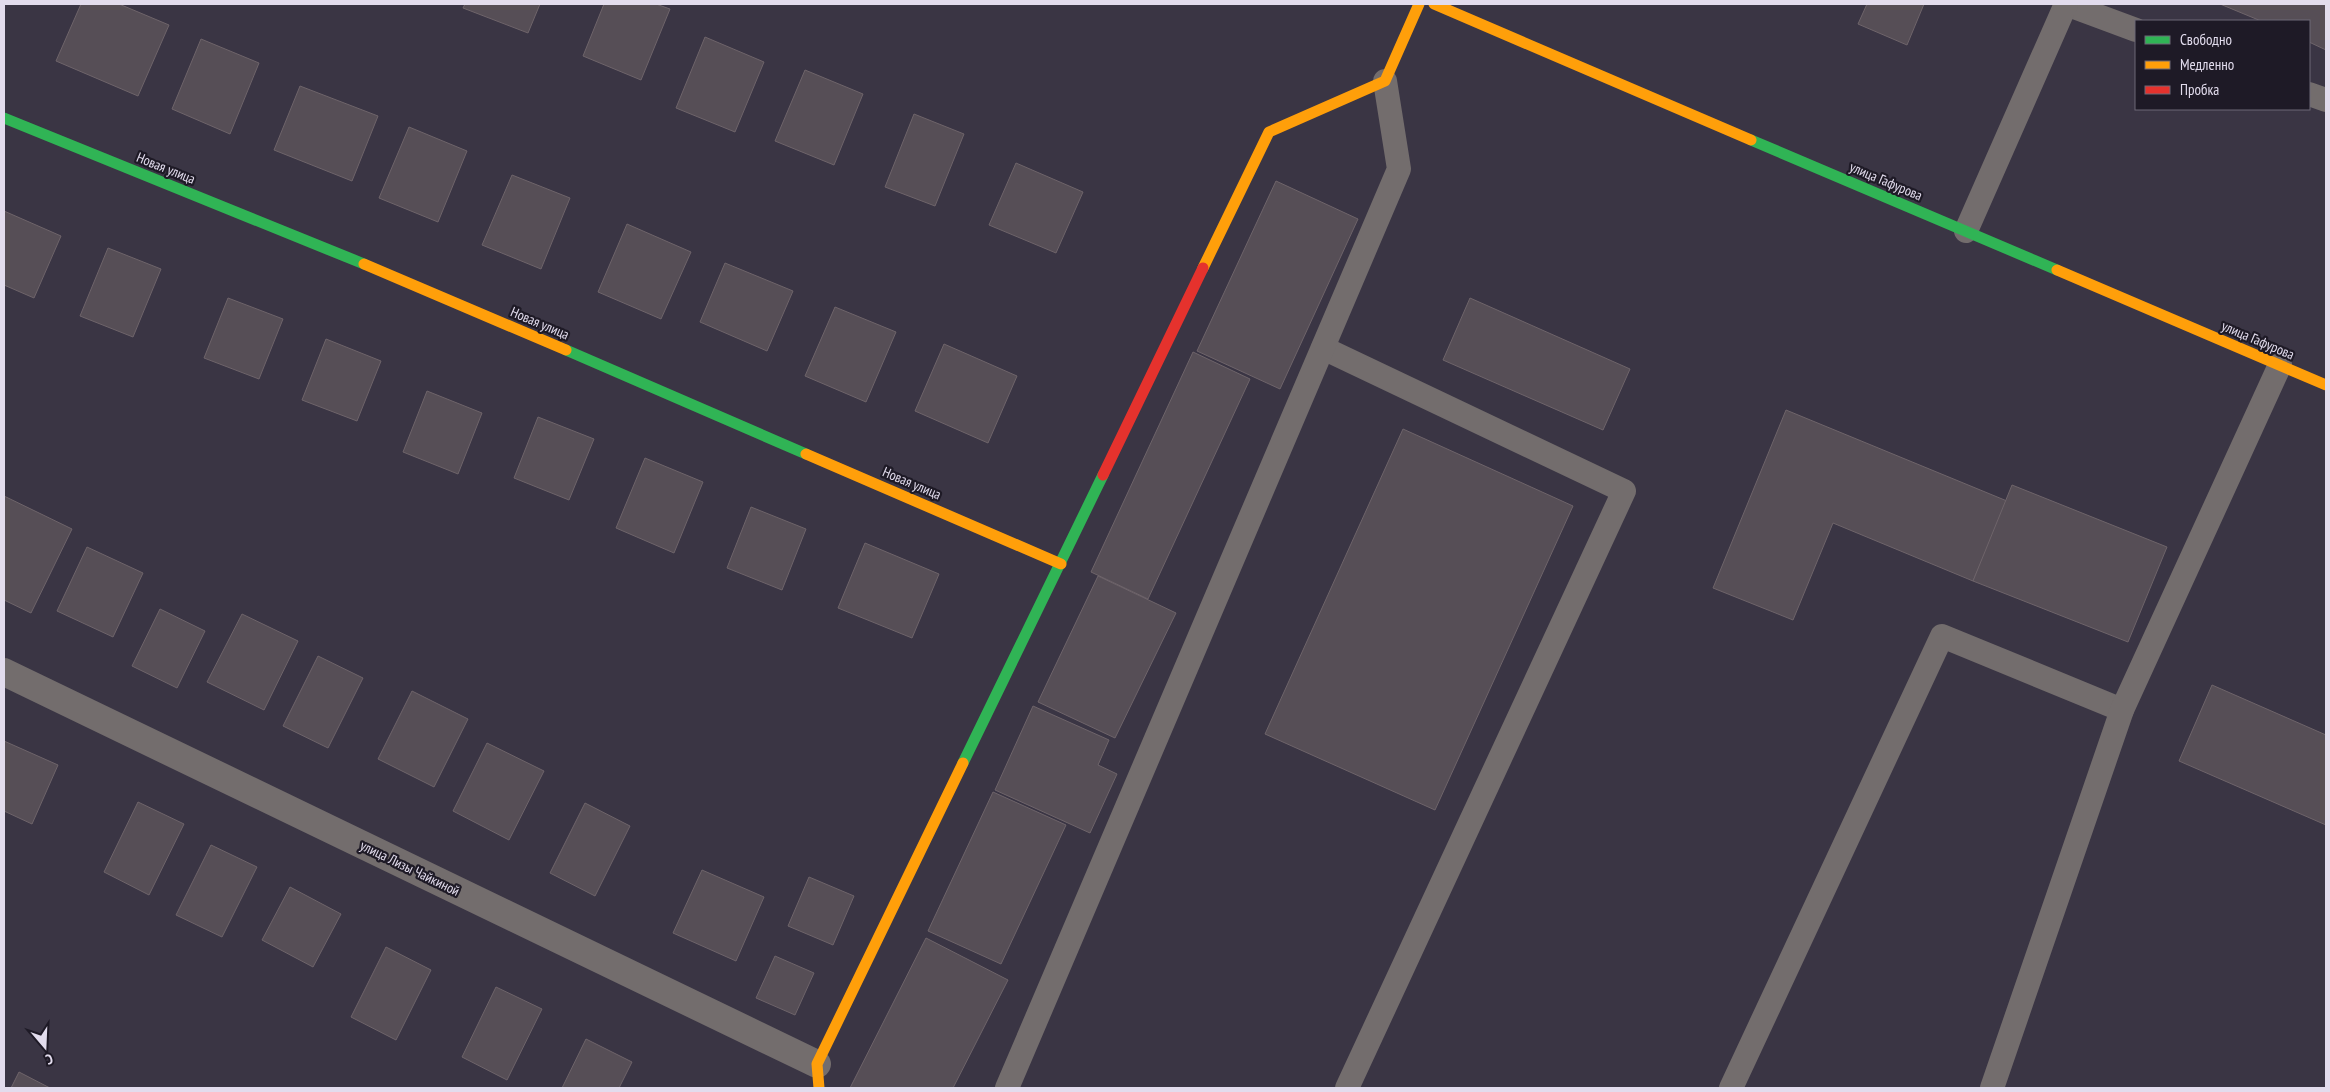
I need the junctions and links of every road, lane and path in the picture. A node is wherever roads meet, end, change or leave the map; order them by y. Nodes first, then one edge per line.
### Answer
1 (1419, 4) edge
2 (1434, 4) edge
3 (2066, 4) edge
4 (2135, 30) edge
5 (1385, 81) junction
6 (2310, 94) edge
7 (2326, 100) edge
8 (4, 118) edge
9 (1966, 231) junction
10 (1323, 348) junction
11 (2280, 365) junction
12 (2326, 385) edge
13 (1061, 564) junction
14 (4, 672) edge
15 (2122, 710) junction
16 (818, 1076) edge
17 (1007, 1088) edge
18 (1347, 1088) edge
19 (1731, 1088) edge
20 (1992, 1088) edge

1 - 5 street
2 - 9 street, улица Гафурова
3 - 4 lane
3 - 9 lane
5 - 10 lane
5 - 13 street
6 - 7 lane
8 - 13 street, Новая улица
9 - 11 street, улица Гафурова
10 - 17 lane
10 - 18 lane
11 - 12 street, улица Гафурова
11 - 15 lane
13 - 16 street
14 - 16 street, улица Лизы Чайкиной
15 - 19 lane
15 - 20 lane

